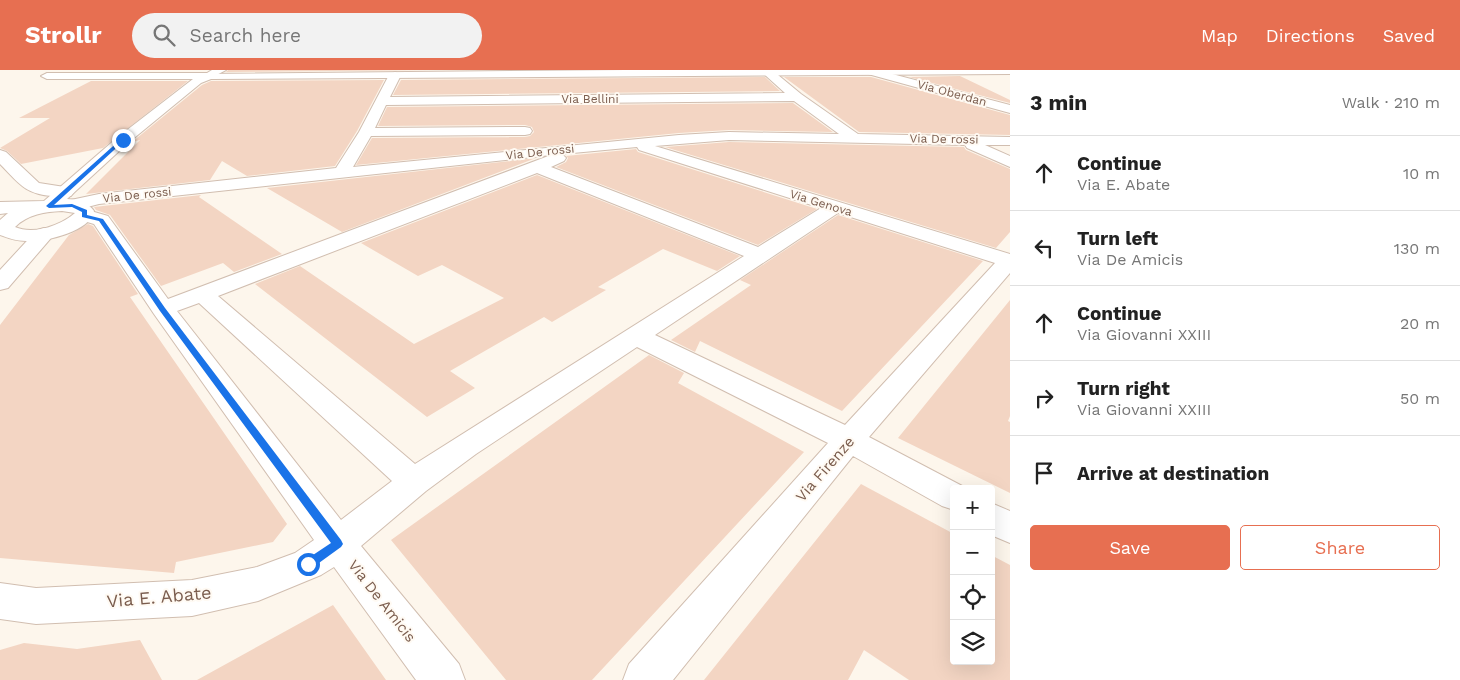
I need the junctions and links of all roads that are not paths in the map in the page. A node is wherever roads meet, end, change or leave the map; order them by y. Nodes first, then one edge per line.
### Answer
1 (869, 71) edge
2 (1010, 71) edge
3 (768, 72) junction
4 (214, 73) edge
5 (395, 75) junction
6 (47, 76) dead end
7 (798, 97) junction
8 (382, 101) junction
9 (1010, 109) edge
10 (525, 131) dead end
11 (366, 132) junction
12 (853, 137) junction
13 (960, 139) junction
14 (1010, 141) edge
15 (632, 143) junction
16 (562, 149) junction
17 (0, 155) edge
18 (1010, 162) edge
19 (537, 167) junction
20 (341, 173) junction
21 (74, 204) junction
22 (49, 206) junction
23 (835, 207) junction
24 (0, 208) edge
25 (44, 234) junction
26 (9, 237) edge
27 (760, 255) junction
28 (1009, 261) edge
29 (0, 284) edge
30 (202, 294) junction
31 (162, 309) junction
32 (636, 336) junction
33 (850, 440) junction
34 (414, 482) junction
35 (950, 495) edge
36 (995, 519) edge
37 (1010, 528) edge
38 (338, 544) junction
39 (0, 601) edge
40 (443, 680) edge
41 (645, 680) edge

1 - 2 street
1 - 3 street
1 - 9 street, Via Oberdan
3 - 5 street
3 - 7 street
4 - 5 street
4 - 6 street
4 - 21 street
5 - 8 street
7 - 8 street, Via Bellini
7 - 12 street
8 - 11 street
10 - 11 street
11 - 20 street
12 - 13 street, Via De rossi
12 - 15 street, Via De rossi
13 - 14 street, Via De rossi
13 - 18 street
15 - 16 street, Via De rossi
15 - 23 street, Via Genova
16 - 19 street
16 - 20 street, Via De rossi
17 - 21 street
19 - 27 street
19 - 30 street
20 - 21 street, Via De rossi
21 - 22 street
21 - 25 street
21 - 31 street, Via De Amicis
22 - 24 street
22 - 26 street
23 - 27 street, Via E. Abate
23 - 28 street, Via Genova
25 - 26 street
25 - 29 street
27 - 32 street, Via E. Abate
28 - 33 street, Via Firenze
30 - 31 street
30 - 34 street
31 - 38 street, Via De Amicis
32 - 33 street
32 - 34 street, Via E. Abate
33 - 35 street
33 - 41 street, Via Firenze
34 - 38 street, Via E. Abate
36 - 37 street
38 - 39 street, Via E. Abate
38 - 40 street, Via De Amicis

